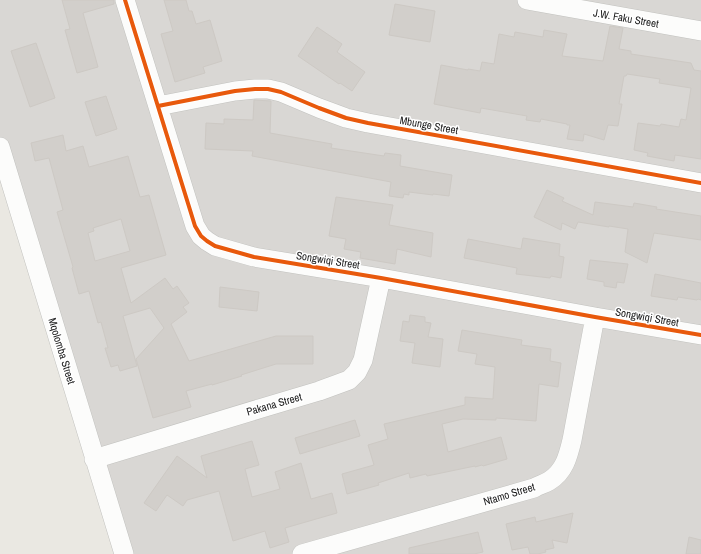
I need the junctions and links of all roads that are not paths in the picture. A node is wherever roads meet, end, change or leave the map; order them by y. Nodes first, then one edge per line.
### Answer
1 (125, 0) edge
2 (527, 0) edge
3 (701, 31) edge
4 (158, 106) junction
5 (0, 148) edge
6 (701, 183) edge
7 (382, 278) junction
8 (595, 317) junction
9 (701, 335) edge
10 (94, 459) junction
11 (124, 554) edge
12 (302, 554) edge

1 - 4 street, Songwiqi Street
2 - 3 street, J.W. Faku Street
4 - 6 street, Mbunge Street
4 - 7 street, Songwiqi Street
5 - 10 street, Mqolomba Street
7 - 8 street, Songwiqi Street
7 - 10 street, Pakana Street
8 - 9 street, Songwiqi Street
8 - 12 street, Ntamo Street
10 - 11 street, Mqolomba Street

